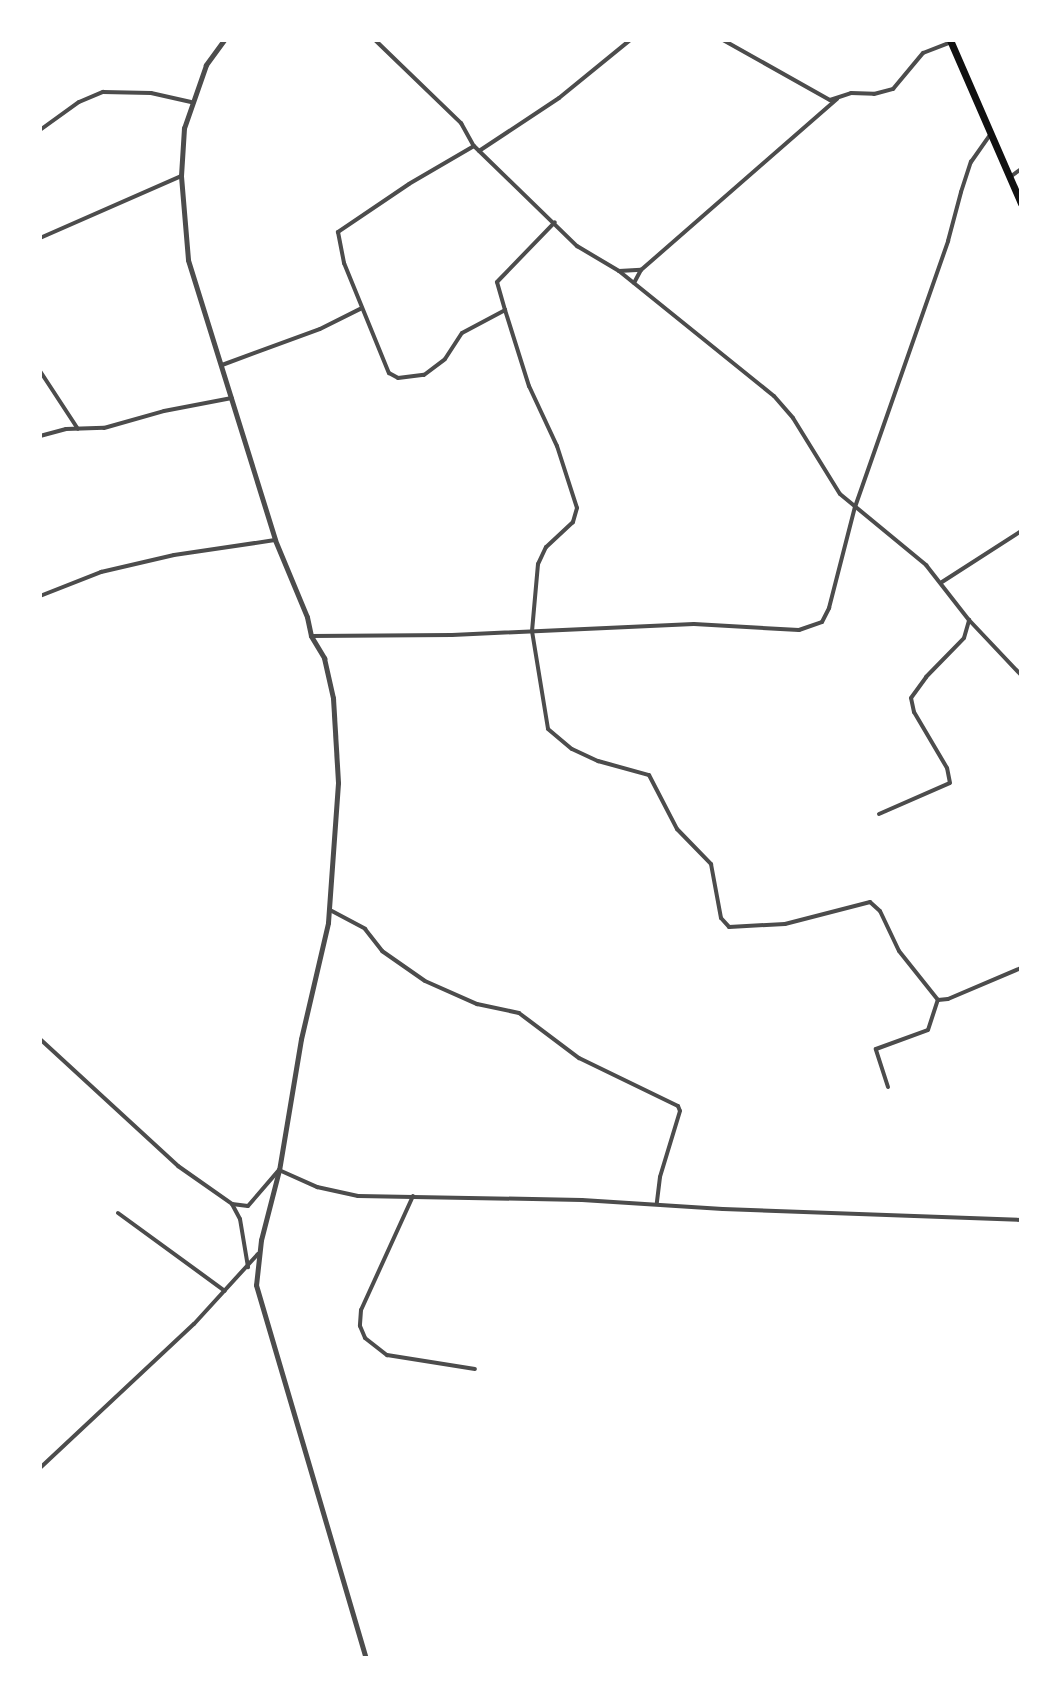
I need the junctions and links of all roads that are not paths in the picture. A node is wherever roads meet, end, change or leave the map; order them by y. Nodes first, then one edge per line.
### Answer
1 (224, 40) edge
2 (375, 40) edge
3 (630, 40) edge
4 (723, 40) edge
5 (951, 41) edge
6 (837, 99) junction
7 (191, 102) junction
8 (40, 130) edge
9 (992, 131) junction
10 (474, 146) junction
11 (479, 151) junction
12 (1021, 169) edge
13 (181, 176) junction
14 (1010, 177) junction
15 (1021, 203) edge
16 (555, 222) junction
17 (40, 238) edge
18 (641, 270) junction
19 (619, 271) junction
20 (634, 283) junction
21 (360, 307) junction
22 (505, 310) junction
23 (222, 365) junction
24 (40, 371) edge
25 (232, 398) junction
26 (78, 429) junction
27 (40, 436) edge
28 (855, 507) junction
29 (1021, 531) edge
30 (275, 540) junction
31 (942, 582) junction
32 (40, 596) edge
33 (969, 620) junction
34 (532, 631) junction
35 (311, 636) junction
36 (1021, 675) edge
37 (879, 814) dead end
38 (330, 910) junction
39 (1021, 968) edge
40 (938, 1000) junction
41 (40, 1039) edge
42 (888, 1087) dead end
43 (279, 1170) junction
44 (413, 1196) junction
45 (657, 1203) junction
46 (232, 1204) junction
47 (118, 1213) dead end
48 (1021, 1220) edge
49 (258, 1254) junction
50 (248, 1267) junction
51 (225, 1291) junction
52 (475, 1369) dead end
53 (40, 1468) edge
54 (366, 1658) edge

1 - 7 street
2 - 10 street
3 - 11 street
4 - 6 street
5 - 6 street
5 - 9 highway
6 - 18 street
7 - 8 street
7 - 13 street
9 - 14 highway
9 - 28 street
10 - 11 street
10 - 21 street
11 - 16 street
12 - 14 street
13 - 17 street
13 - 23 street
14 - 15 highway
16 - 19 street
16 - 22 street
18 - 19 street
18 - 20 street
19 - 20 street
20 - 28 street
21 - 22 street
21 - 23 street
22 - 34 street
23 - 25 street
24 - 26 street
25 - 26 street
25 - 30 street
26 - 27 street
28 - 31 street
28 - 34 street
29 - 31 street
30 - 32 street
30 - 35 street
31 - 33 street
33 - 36 street
33 - 37 street
34 - 35 street
34 - 40 street
35 - 38 street
38 - 43 street
38 - 45 street
39 - 40 street
40 - 42 street
41 - 46 street
43 - 44 street
43 - 46 street
43 - 49 street
44 - 45 street
44 - 52 street
45 - 48 street
46 - 50 street
47 - 51 street
49 - 50 street
49 - 54 street
50 - 51 street
51 - 53 street

